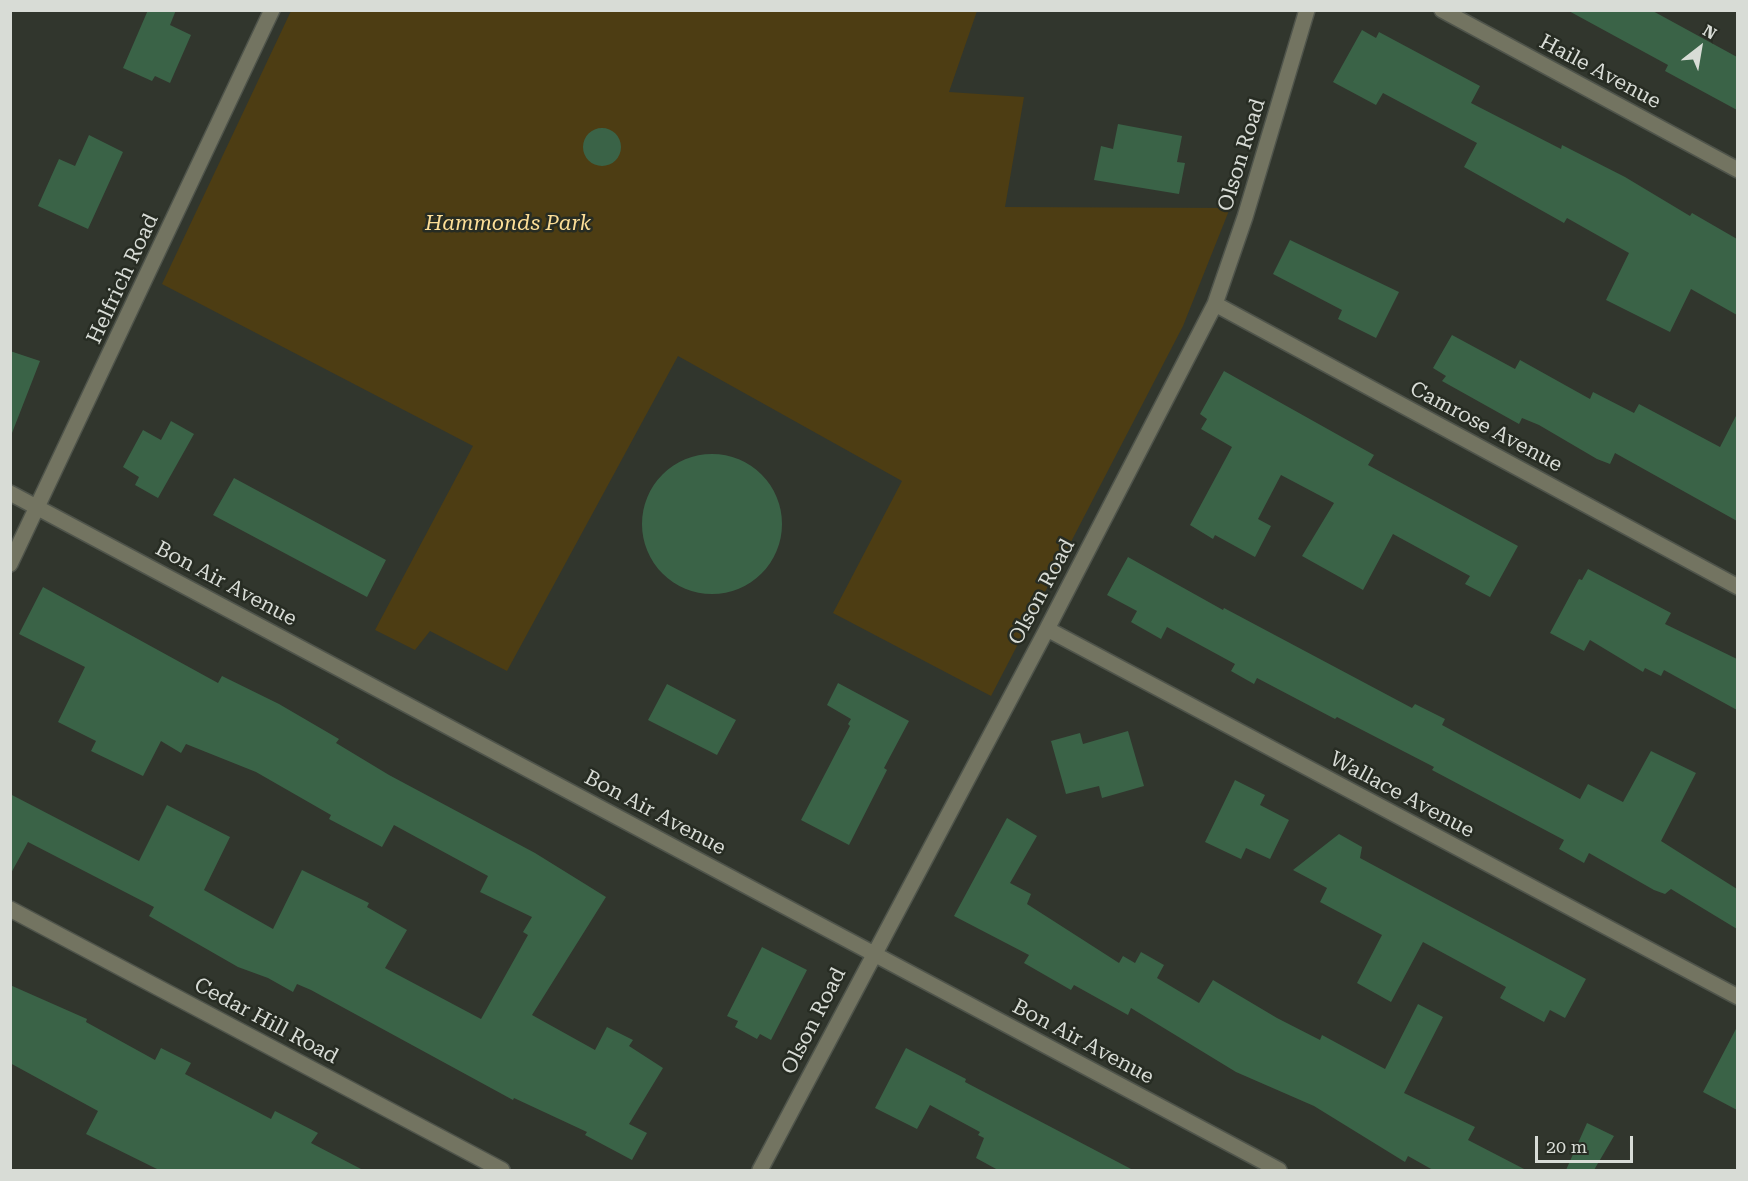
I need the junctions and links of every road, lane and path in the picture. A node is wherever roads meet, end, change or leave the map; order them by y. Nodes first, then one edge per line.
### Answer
1 (272, 10) edge
2 (1307, 10) edge
3 (1442, 10) edge
4 (1737, 170) edge
5 (1215, 304) junction
6 (10, 493) edge
7 (38, 507) junction
8 (10, 564) edge
9 (1737, 587) edge
10 (1047, 629) junction
11 (10, 909) edge
12 (873, 954) junction
13 (1737, 997) edge
14 (502, 1170) edge
15 (760, 1170) edge
16 (1279, 1170) edge

1 - 7 street, Helfrich Road
2 - 5 street, Olson Road
3 - 4 street, Haile Avenue
5 - 9 street, Camrose Avenue
5 - 10 street, Olson Road
6 - 7 street, Bon Air Avenue
7 - 8 street, Helfrich Road
7 - 12 street, Bon Air Avenue
10 - 12 street, Olson Road
10 - 13 street, Wallace Avenue
11 - 14 street, Cedar Hill Road
12 - 15 street, Olson Road
12 - 16 street, Bon Air Avenue

